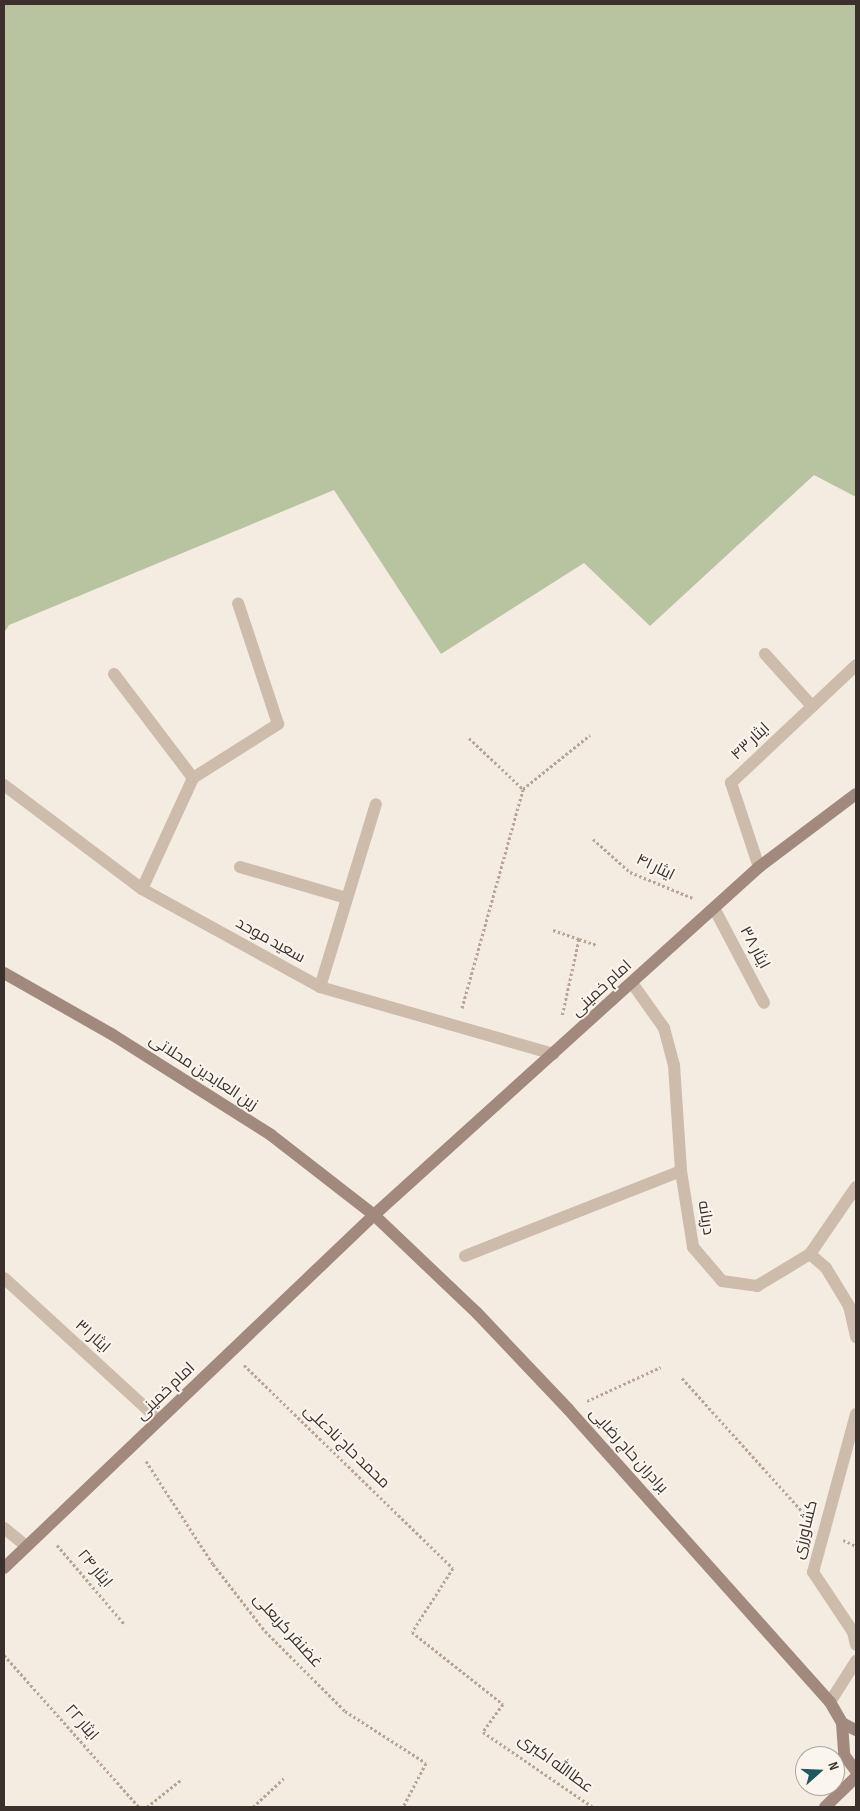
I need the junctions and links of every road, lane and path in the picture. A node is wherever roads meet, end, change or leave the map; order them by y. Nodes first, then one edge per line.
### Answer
1 (238, 603) dead end
2 (765, 654) dead end
3 (856, 664) edge
4 (114, 674) dead end
5 (812, 706) junction
6 (590, 735) dead end
7 (469, 738) dead end
8 (193, 778) junction
9 (4, 785) edge
10 (523, 789) junction
11 (856, 794) edge
12 (376, 804) dead end
13 (593, 838) dead end
14 (240, 867) dead end
15 (759, 867) junction
16 (142, 889) junction
17 (347, 898) junction
18 (714, 908) junction
19 (553, 930) dead end
20 (579, 939) junction
21 (596, 945) dead end
22 (4, 973) edge
23 (632, 983) junction
24 (320, 987) junction
25 (764, 1003) dead end
26 (457, 1026) junction
27 (554, 1054) junction
28 (681, 1171) junction
29 (856, 1187) edge
30 (374, 1215) junction
31 (810, 1254) junction
32 (465, 1256) dead end
33 (4, 1278) edge
34 (856, 1337) edge
35 (231, 1352) junction
36 (661, 1366) dead end
37 (682, 1378) dead end
38 (568, 1409) junction
39 (856, 1414) edge
40 (159, 1420) junction
41 (135, 1443) junction
42 (4, 1528) edge
43 (44, 1530) junction
44 (820, 1532) junction
45 (26, 1546) junction
46 (444, 1561) joint
47 (4, 1568) edge
48 (125, 1625) dead end
49 (856, 1645) edge
50 (4, 1655) edge
51 (856, 1661) edge
52 (830, 1702) junction
53 (842, 1723) junction
54 (856, 1730) edge
55 (856, 1771) edge
56 (856, 1777) edge
57 (284, 1778) dead end
58 (182, 1779) dead end
59 (139, 1807) edge
60 (147, 1807) edge
61 (253, 1807) edge
62 (403, 1807) edge
63 (593, 1807) edge
64 (825, 1807) edge

1 - 8 street
2 - 5 street
3 - 5 street, ایثار ۴۳
4 - 8 street
5 - 15 street, ایثار ۴۳
6 - 10 path
7 - 10 path
8 - 16 street
9 - 16 street, سعید موحد
10 - 26 path
11 - 15 main road, امام خمینی
12 - 17 street
13 - 18 path, ایثار ۴۱
14 - 17 street
15 - 18 main road, امام خمینی
16 - 24 street, سعید موحد
17 - 24 street
18 - 23 main road, امام خمینی
18 - 25 street, ایثار ۳۸
19 - 20 path
20 - 21 path
20 - 27 path
22 - 30 main road, زین العابدین محلاتی
23 - 27 main road, امام خمینی
23 - 28 street, دریانه
24 - 26 street, سعید موحد
26 - 27 street, سعید موحد
27 - 30 main road, امام خمینی
28 - 31 street, دریانه
28 - 32 street
29 - 31 street, دریانه
30 - 35 main road, امام خمینی
30 - 38 main road, برادران حاج رضایی
31 - 34 street
33 - 40 street, ایثار ۳۱
35 - 40 main road, امام خمینی
35 - 46 path, محمد حاج نادعلی
36 - 38 path
37 - 44 path
38 - 52 main road, برادران حاج رضایی
39 - 44 street, کشاورزی
40 - 41 main road, امام خمینی
41 - 43 main road, امام خمینی
41 - 62 path, غضنفر کربعلی
42 - 45 street
43 - 45 main road, امام خمینی
43 - 48 path, ایثار ۲۴
44 - 49 street, کشاورزی
45 - 47 main road, امام خمینی
46 - 63 path, عطاالله اکبری
50 - 59 path, ایثار ۲۲
51 - 52 street
52 - 53 main road, برادران حاج رضایی
53 - 54 main road
53 - 55 main road
56 - 64 main road
57 - 61 path
58 - 60 path

